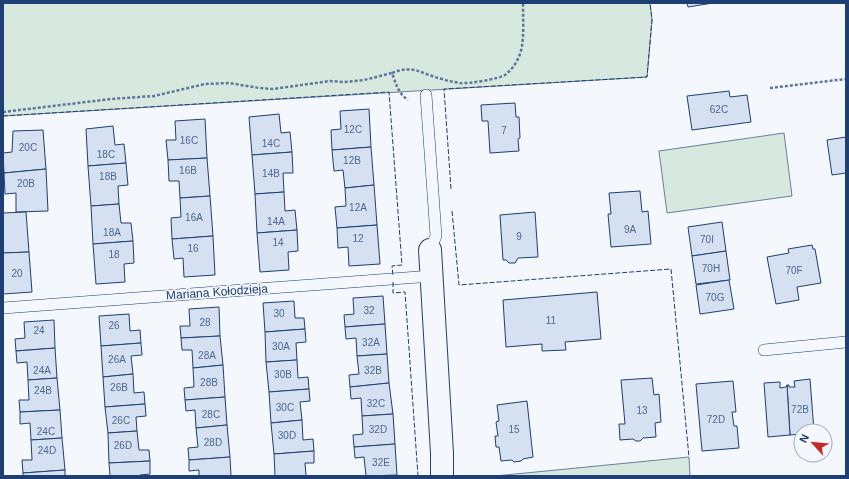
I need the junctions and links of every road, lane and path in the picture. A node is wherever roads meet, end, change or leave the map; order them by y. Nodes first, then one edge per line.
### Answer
1 (523, 3) edge
2 (392, 73) junction
3 (846, 79) edge
4 (770, 88) dead end
5 (426, 95) dead end
6 (427, 107) junction
7 (3, 112) edge
8 (430, 250) joint
9 (432, 276) junction
10 (3, 308) edge
11 (846, 342) edge
12 (764, 350) dead end
13 (442, 476) edge

1 - 2 path
2 - 6 path
2 - 7 path
3 - 4 path
5 - 6 lane
6 - 8 lane
8 - 9 street
9 - 10 lane, Mariana Kołodzieja
9 - 13 street
11 - 12 lane

